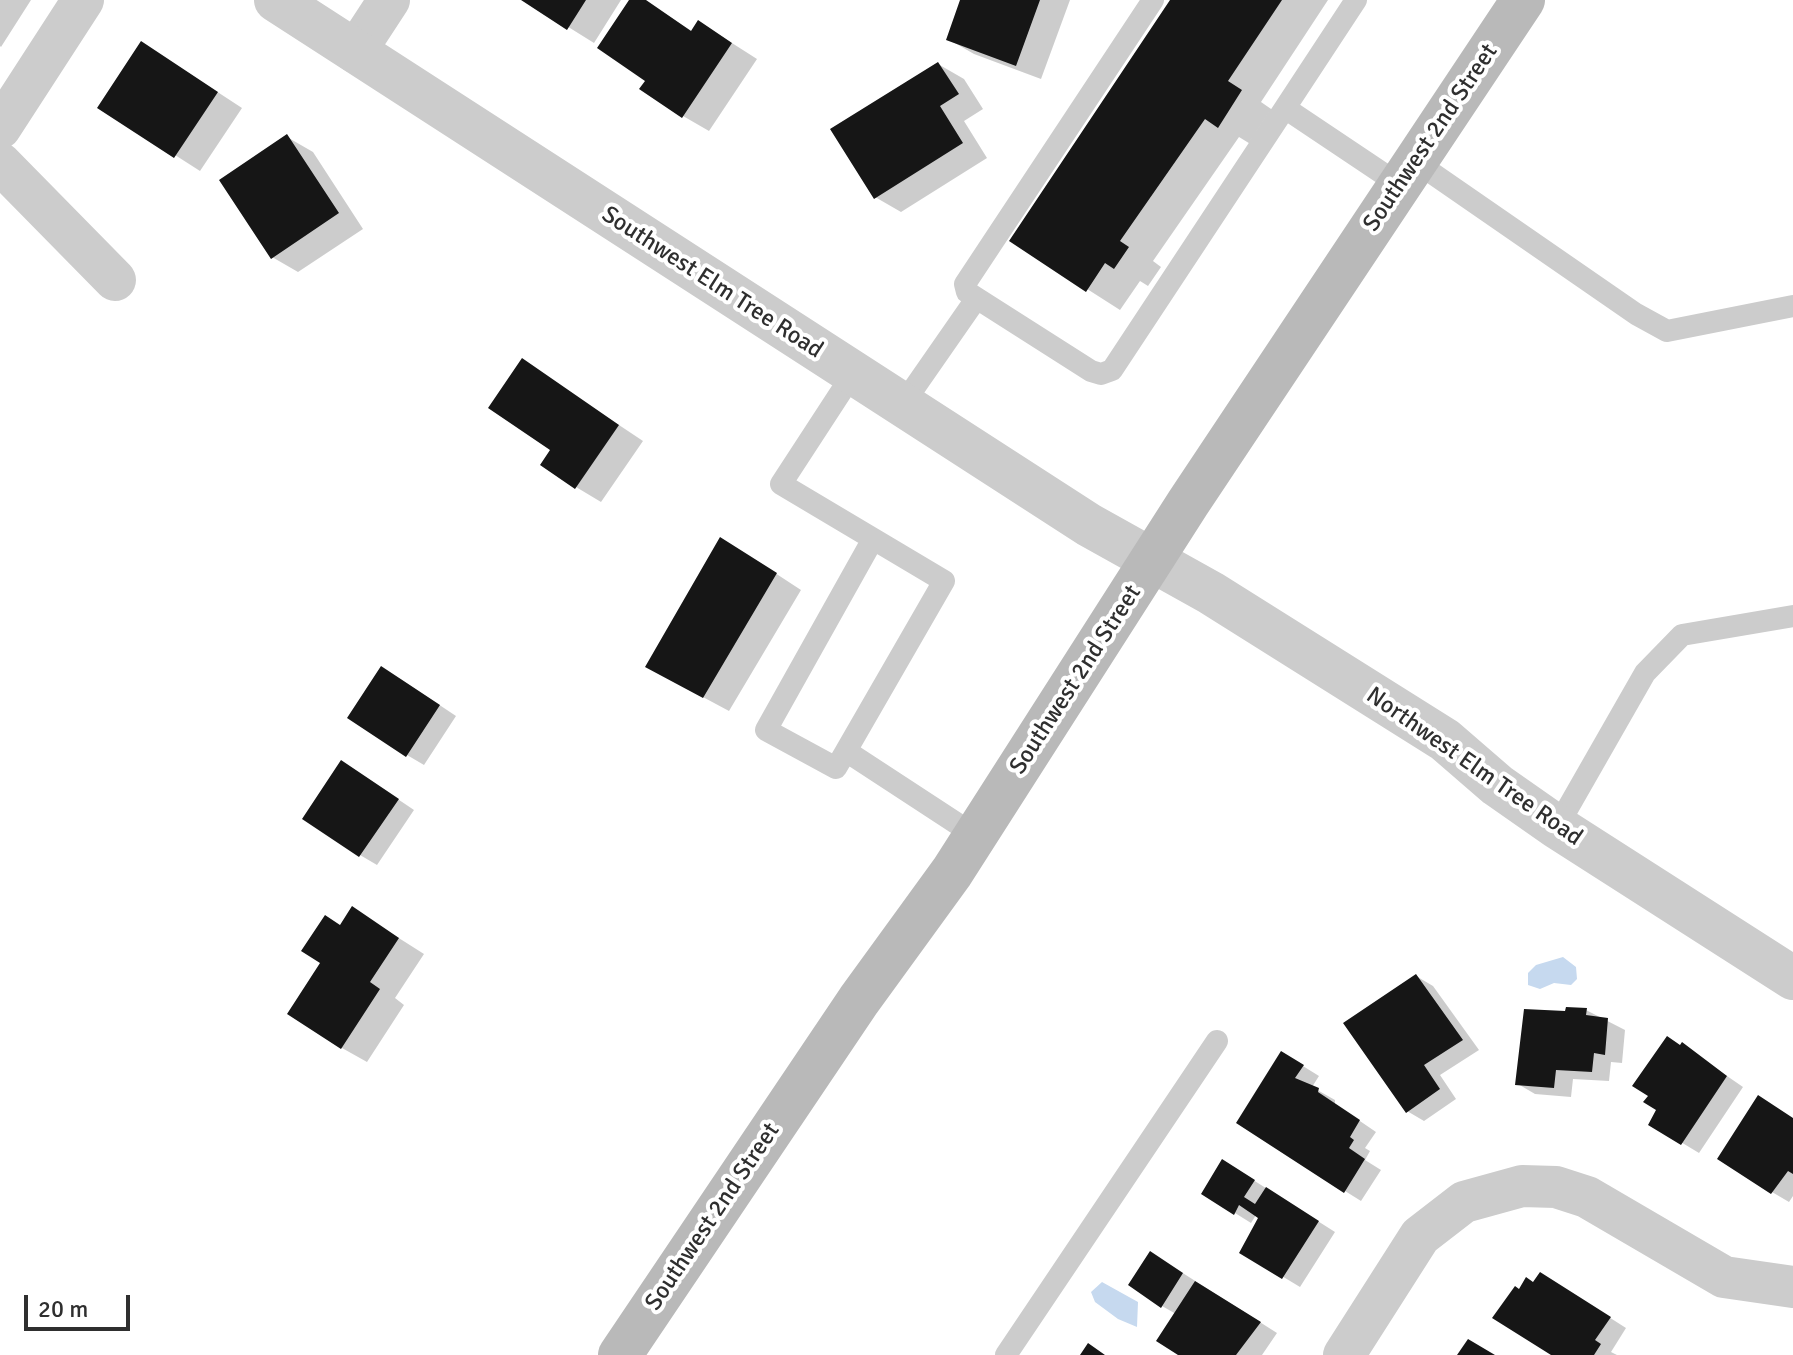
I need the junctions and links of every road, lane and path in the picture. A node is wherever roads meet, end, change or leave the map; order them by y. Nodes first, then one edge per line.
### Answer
1 (83, 0) edge
2 (276, 0) edge
3 (389, 0) edge
4 (1153, 0) edge
5 (1356, 0) edge
6 (1523, 0) edge
7 (355, 52) junction
8 (1285, 108) junction
9 (0, 128) edge
10 (0, 163) edge
11 (1408, 173) junction
12 (115, 280) dead end
13 (976, 299) junction
14 (1793, 306) edge
15 (854, 372) junction
16 (903, 404) junction
17 (873, 539) junction
18 (1153, 561) junction
19 (1793, 616) edge
20 (846, 751) junction
21 (1557, 827) junction
22 (976, 836) junction
23 (1793, 978) edge
24 (1217, 1041) dead end
25 (1793, 1287) edge
26 (620, 1355) edge
27 (1006, 1355) edge
28 (1344, 1355) edge

1 - 9 street
2 - 7 street, Southwest Elm Tree Road
3 - 7 street
4 - 13 lane
5 - 8 lane
6 - 11 main road, Southwest 2nd Street
7 - 15 street, Southwest Elm Tree Road
8 - 11 lane
8 - 13 lane
10 - 12 street
11 - 14 lane
11 - 18 main road, Southwest 2nd Street
13 - 16 lane
15 - 16 street, Southwest Elm Tree Road
15 - 17 lane
16 - 18 street, Southwest Elm Tree Road
17 - 20 lane
17 - 20 lane
18 - 21 street, Northwest Elm Tree Road
18 - 22 main road, Southwest 2nd Street
19 - 21 lane
20 - 22 lane
21 - 23 street, Northwest Elm Tree Road
22 - 26 main road, Southwest 2nd Street
24 - 27 lane
25 - 28 street

